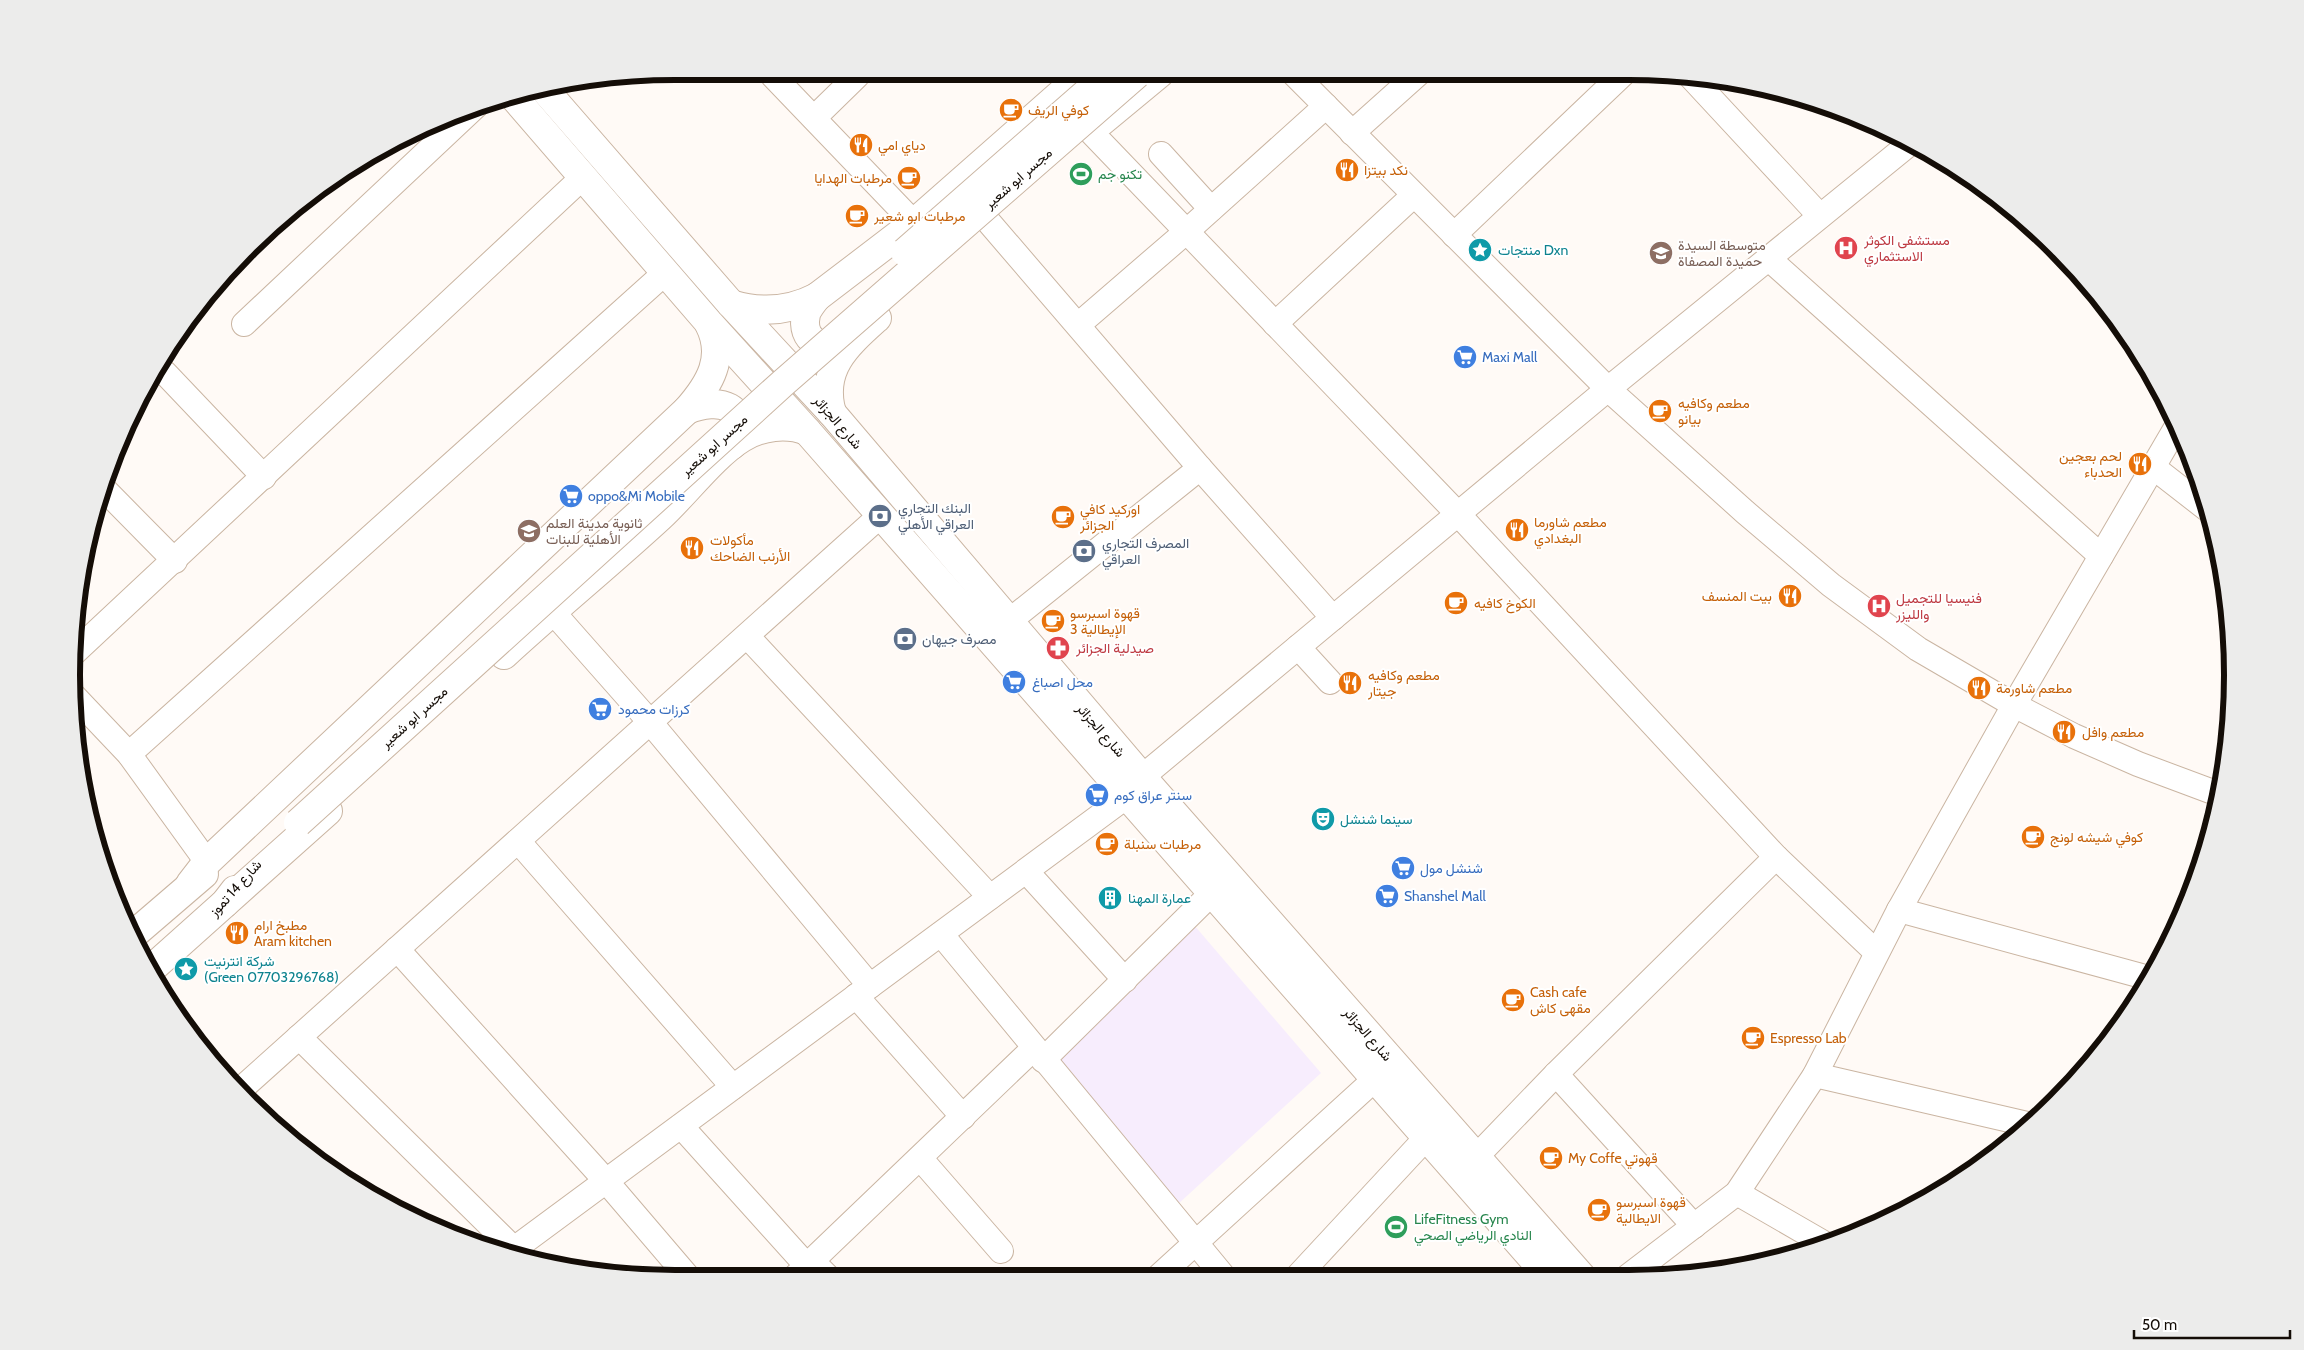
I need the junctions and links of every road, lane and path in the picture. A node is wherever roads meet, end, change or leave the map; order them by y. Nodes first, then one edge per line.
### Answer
1 (777, 80) edge
2 (853, 80) edge
3 (1076, 80) edge
4 (1101, 80) edge
5 (1130, 80) edge
6 (1153, 80) edge
7 (1300, 80) edge
8 (1412, 80) edge
9 (1617, 80) edge
10 (1698, 84) edge
11 (548, 94) edge
12 (517, 101) edge
13 (1326, 106) junction
14 (814, 118) junction
15 (461, 120) edge
16 (1090, 131) junction
17 (1352, 133) junction
18 (1905, 148) edge
19 (1161, 154) dead end
20 (582, 178) junction
21 (1414, 194) junction
22 (1211, 209) junction
23 (1820, 216) junction
24 (988, 220) junction
25 (914, 223) junction
26 (1186, 232) junction
27 (1454, 235) junction
28 (1768, 258) junction
29 (666, 272) junction
30 (817, 297) junction
31 (731, 304) junction
32 (709, 323) junction
33 (244, 324) dead end
34 (1275, 324) junction
35 (1078, 325) junction
36 (854, 338) junction
37 (165, 373) dead end
38 (1608, 389) junction
39 (687, 410) junction
40 (832, 413) junction
41 (807, 431) junction
42 (2173, 433) edge
43 (732, 445) junction
44 (2153, 467) junction
45 (1200, 468) junction
46 (264, 477) junction
47 (109, 494) edge
48 (2198, 502) edge
49 (1458, 514) junction
50 (881, 515) junction
51 (2101, 556) junction
52 (175, 561) junction
53 (552, 611) junction
54 (1333, 618) junction
55 (1008, 622) junction
56 (746, 636) junction
57 (1298, 647) junction
58 (81, 648) edge
59 (1330, 682) dead end
60 (81, 703) edge
61 (2014, 705) junction
62 (650, 722) junction
63 (129, 754) junction
64 (1134, 786) junction
65 (2213, 791) edge
66 (292, 817) junction
67 (518, 841) junction
68 (1776, 857) junction
69 (206, 862) junction
70 (1026, 871) junction
71 (190, 884) junction
72 (1212, 893) junction
73 (990, 897) junction
74 (224, 904) junction
75 (1899, 910) junction
76 (138, 931) edge
77 (941, 934) junction
78 (397, 949) junction
79 (1876, 952) junction
80 (156, 965) edge
81 (2142, 976) edge
82 (1124, 980) junction
83 (863, 991) junction
84 (299, 1037) junction
85 (1039, 1054) junction
86 (1556, 1074) junction
87 (1815, 1075) junction
88 (1374, 1080) junction
89 (245, 1086) edge
90 (733, 1087) junction
91 (963, 1117) junction
92 (2020, 1122) edge
93 (681, 1126) junction
94 (1426, 1138) junction
95 (1476, 1157) junction
96 (920, 1158) junction
97 (606, 1181) junction
98 (1737, 1193) junction
99 (1694, 1226) junction
100 (1817, 1239) edge
101 (1195, 1244) junction
102 (506, 1245) edge
103 (516, 1248) edge
104 (1001, 1250) dead end
105 (682, 1270) edge
106 (810, 1270) edge
107 (1166, 1270) edge
108 (1218, 1270) edge
109 (1303, 1270) edge
110 (1543, 1270) edge
111 (1576, 1270) edge
112 (1636, 1270) edge

1 - 14 street
2 - 14 street
3 - 25 main road
4 - 66 main road, مجسر ابو شعير, bridge
5 - 66 main road, مجسر ابو شعير, bridge
6 - 16 main road
7 - 13 street
8 - 17 street
9 - 27 street
10 - 23 street
11 - 31 main road, شارع الجزائر
12 - 20 main road, شارع الجزائر
13 - 17 street
13 - 22 street
14 - 25 street
15 - 33 street
16 - 24 main road
16 - 26 street
17 - 21 street
18 - 23 street
19 - 22 street
20 - 29 main road, شارع الجزائر
20 - 46 street
21 - 27 street
21 - 34 street
22 - 26 street
23 - 28 street
24 - 35 street
24 - 36 main road
25 - 30 main road
26 - 34 street
26 - 35 street
27 - 38 street
28 - 38 street
28 - 51 street
29 - 32 main road, شارع الجزائر
29 - 63 street
30 - 31 main road
30 - 36 main road
31 - 40 main road, شارع الجزائر
32 - 39 main road
32 - 41 main road, شارع الجزائر
34 - 49 street
35 - 45 street
36 - 40 main road
37 - 46 street
38 - 49 street
38 - 61 street
39 - 43 main road
39 - 69 main road
40 - 55 main road, شارع الجزائر
41 - 43 main road
41 - 50 main road, شارع الجزائر
42 - 44 street
43 - 53 main road
44 - 48 street
44 - 51 street
45 - 54 street
45 - 55 street
46 - 52 street
47 - 52 street
49 - 54 street
49 - 68 street
50 - 56 street
50 - 64 main road, شارع الجزائر
51 - 61 street
52 - 58 street
53 - 62 street
53 - 74 main road
54 - 57 street
55 - 64 main road, شارع الجزائر
56 - 62 street
56 - 73 street
57 - 59 street
57 - 64 street
60 - 63 street
61 - 65 street
61 - 75 street
62 - 67 street
62 - 83 street
63 - 69 street
64 - 70 street
64 - 72 main road, شارع الجزائر
64 - 95 main road, شارع الجزائر
66 - 71 main road, شارع 14 تموز
66 - 74 main road, شارع 14 تموز
67 - 78 street
67 - 90 street
68 - 79 street
68 - 86 street
69 - 71 main road
70 - 73 street
70 - 82 street
71 - 76 main road, شارع 14 تموز
72 - 82 street
72 - 88 main road, شارع الجزائر
73 - 77 street
74 - 80 main road, شارع 14 تموز
75 - 79 street
75 - 81 street
77 - 83 street
77 - 85 street
78 - 84 street
78 - 97 street
79 - 87 street
82 - 85 street
83 - 90 street
83 - 91 street
84 - 89 street
84 - 102 street
85 - 91 street
85 - 101 street
86 - 95 street
86 - 99 street
87 - 92 street
87 - 98 street
88 - 94 main road, شارع الجزائر
88 - 101 street
90 - 93 street
91 - 96 street
93 - 97 street
93 - 106 street
94 - 109 street
94 - 110 main road, شارع الجزائر
95 - 111 main road, شارع الجزائر
96 - 104 street
96 - 106 street
97 - 103 street
97 - 105 street
98 - 99 street
98 - 100 street
99 - 112 street
101 - 107 street
101 - 108 street

